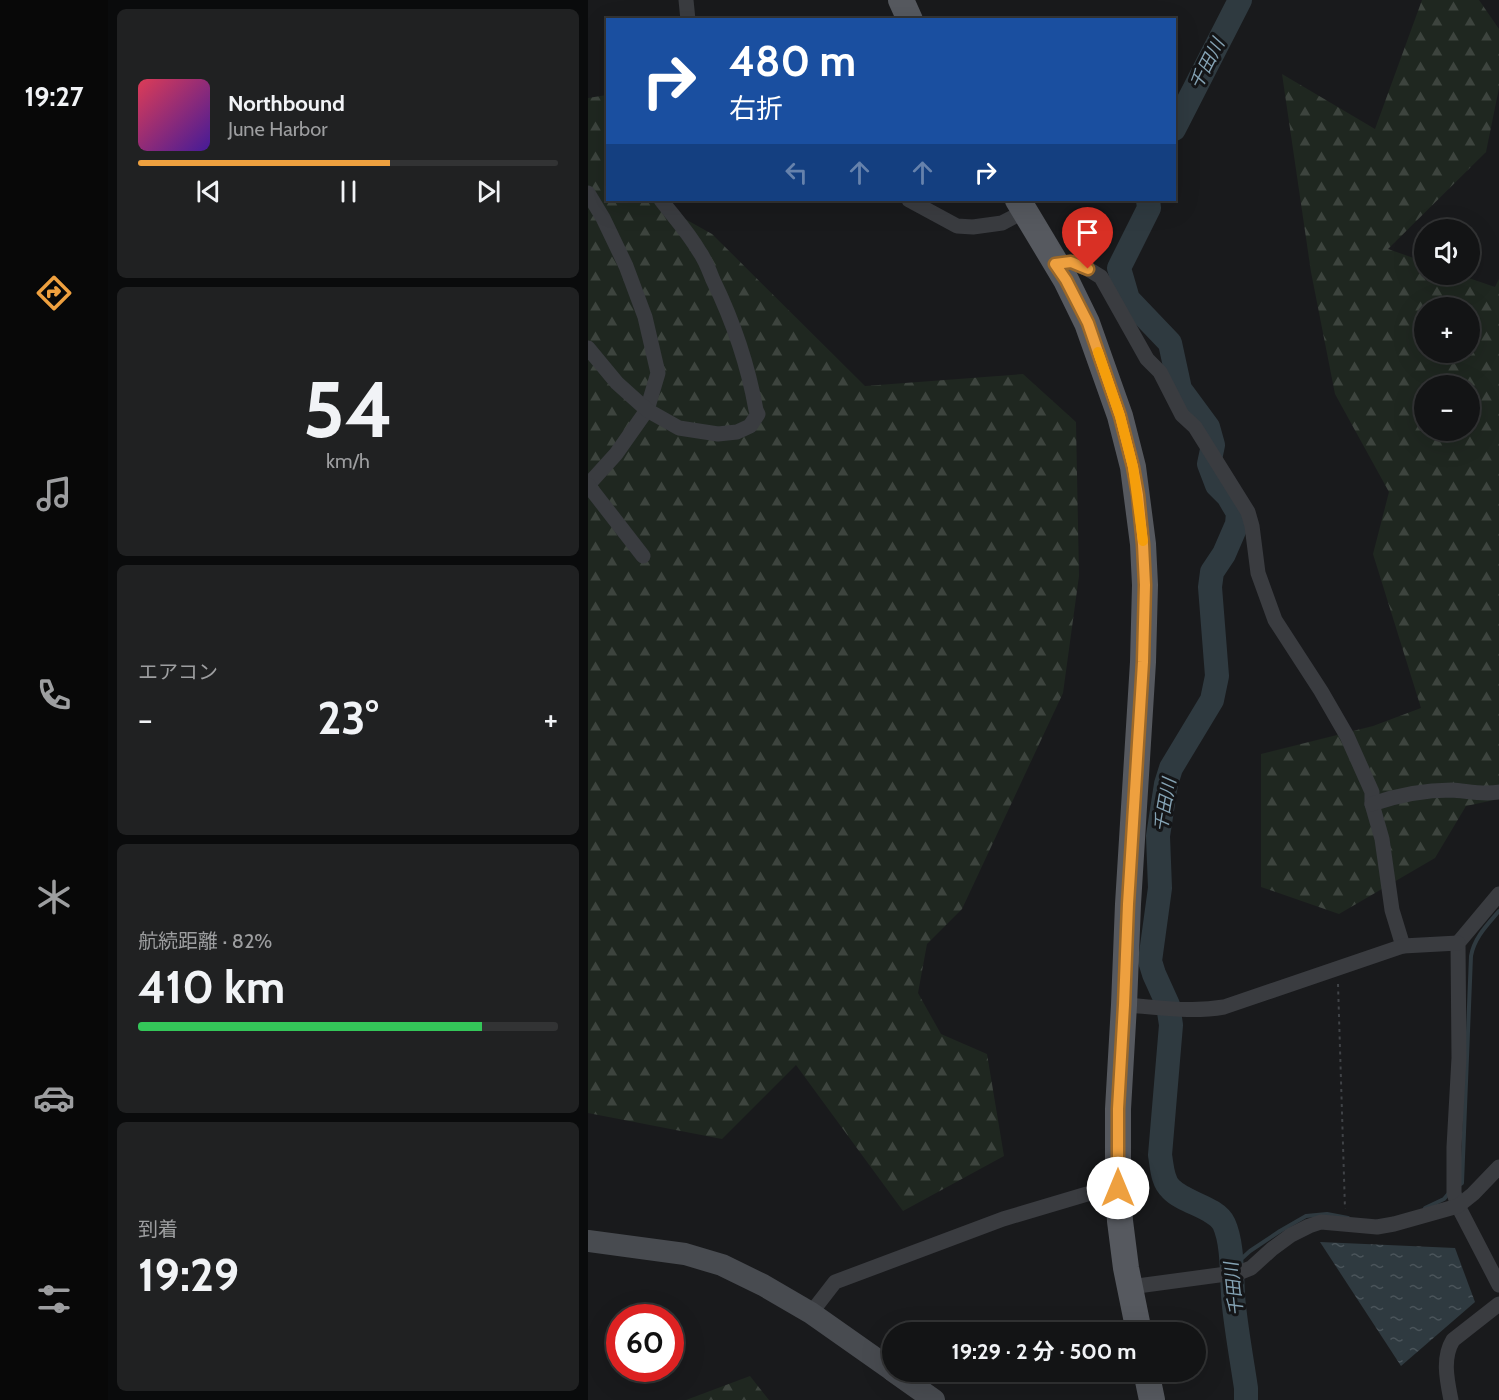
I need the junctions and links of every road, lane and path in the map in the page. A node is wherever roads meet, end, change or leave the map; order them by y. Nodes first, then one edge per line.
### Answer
1 (686, 0) edge
2 (900, 0) edge
3 (688, 18) edge
4 (909, 18) edge
5 (588, 193) edge
6 (662, 201) edge
7 (911, 201) edge
8 (1022, 205) edge
9 (1055, 264) junction
10 (588, 348) edge
11 (647, 410) junction
12 (588, 485) edge
13 (643, 556) dead end
14 (1499, 792) edge
15 (1372, 804) junction
16 (1499, 894) edge
17 (1458, 943) junction
18 (1403, 946) junction
19 (1338, 968) junction
20 (1124, 1005) junction
21 (1499, 1167) edge
22 (1118, 1188) junction
23 (1458, 1206) junction
24 (1341, 1224) junction
25 (588, 1241) edge
26 (1499, 1285) edge
27 (1130, 1287) junction
28 (1499, 1304) edge
29 (811, 1313) junction
30 (1136, 1322) edge
31 (882, 1363) edge
32 (909, 1382) edge
33 (1148, 1382) edge
34 (934, 1400) edge
35 (1152, 1400) edge
36 (1451, 1400) edge

1 - 3 street
2 - 4 main road
5 - 11 street
6 - 11 street
7 - 8 street
8 - 9 main road
9 - 15 street
9 - 20 main road
10 - 11 street
11 - 12 street
12 - 13 street
14 - 15 street
15 - 18 street
16 - 17 street
17 - 18 street
17 - 23 street
18 - 19 street
19 - 20 street
19 - 24 path
20 - 22 main road
21 - 23 street
22 - 27 main road
22 - 29 street
23 - 24 street
23 - 26 street
24 - 27 street
25 - 29 street
27 - 30 main road
28 - 36 street
29 - 31 street
32 - 34 street
33 - 35 main road

